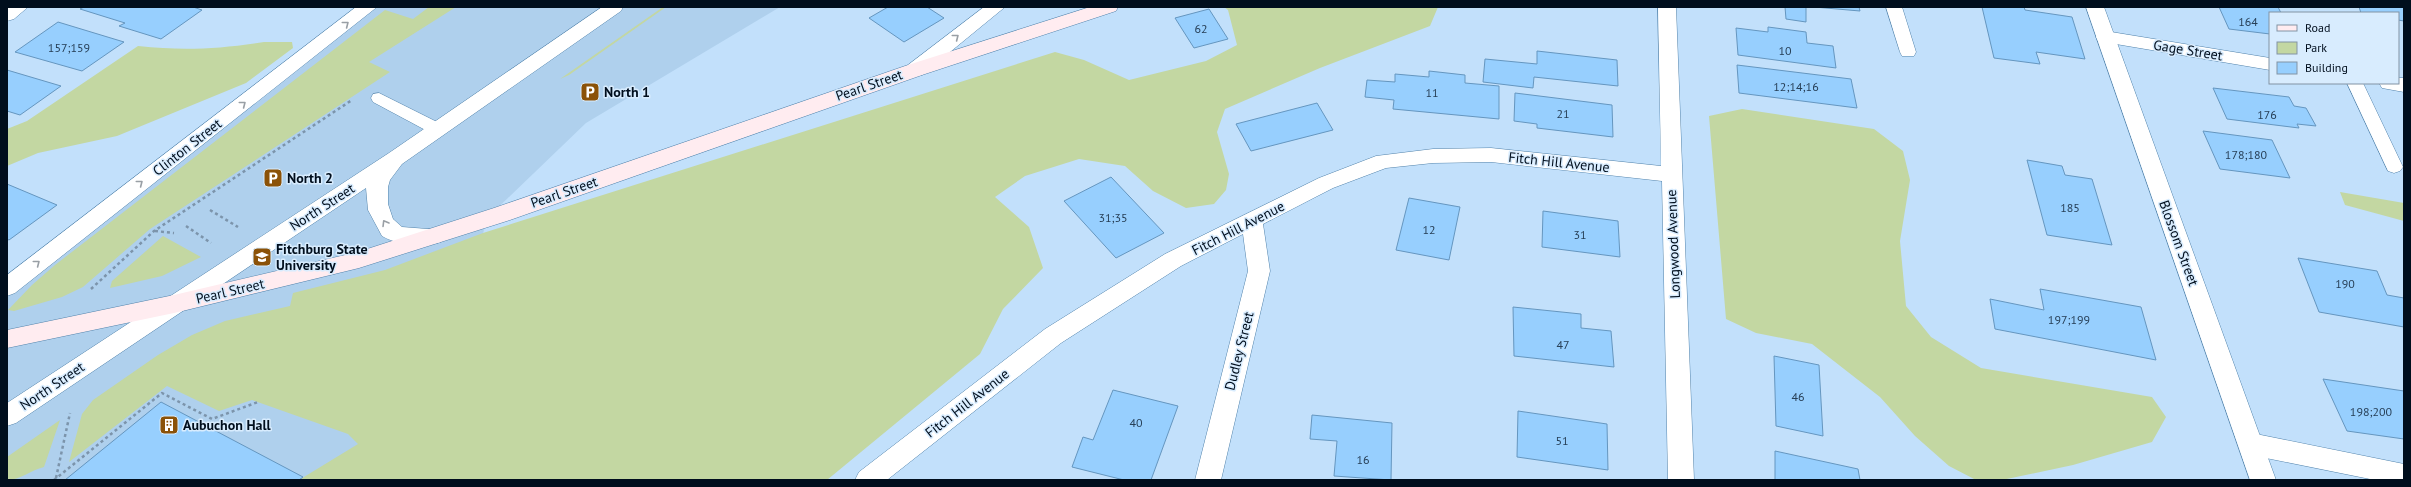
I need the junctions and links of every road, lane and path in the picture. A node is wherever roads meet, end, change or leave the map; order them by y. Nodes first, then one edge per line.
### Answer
1 (19, 7) edge
2 (368, 7) edge
3 (614, 7) edge
4 (996, 7) edge
5 (1109, 7) edge
6 (1668, 7) edge
7 (1894, 7) edge
8 (2095, 7) edge
9 (7, 15) edge
10 (2105, 37) junction
11 (1908, 52) dead end
12 (2269, 64) edge
13 (914, 70) junction
14 (2355, 84) edge
15 (2394, 84) edge
16 (2404, 86) edge
17 (356, 97) dead end
18 (379, 98) dead end
19 (438, 129) junction
20 (396, 158) junction
21 (2394, 167) dead end
22 (1671, 175) junction
23 (210, 210) dead end
24 (1252, 221) junction
25 (186, 226) dead end
26 (239, 228) dead end
27 (154, 231) junction
28 (174, 233) dead end
29 (433, 236) junction
30 (214, 245) dead end
31 (7, 287) edge
32 (86, 294) dead end
33 (174, 304) junction
34 (7, 339) edge
35 (258, 402) dead end
36 (71, 408) dead end
37 (7, 416) edge
38 (2251, 444) junction
39 (2404, 475) edge
40 (55, 479) edge
41 (868, 480) edge
42 (1208, 480) edge
43 (1681, 480) edge
44 (2263, 480) edge

1 - 9 street
31 -> 2 street, Clinton Street
3 - 19 street, North Street
13 -> 4 street
5 - 13 main road, Pearl Street
6 - 22 street, Longwood Avenue
7 - 11 lane
8 - 10 street, Blossom Street
10 - 12 street, Gage Street
10 - 38 street, Blossom Street
13 - 29 main road, Pearl Street
14 - 21 lane
15 - 16 street
17 - 27 path
18 - 19 lane
19 - 20 street, North Street
29 -> 20 street
20 - 33 street, North Street
22 - 24 street, Fitch Hill Avenue
22 - 43 street, Longwood Avenue
23 - 26 path
24 - 41 street, Fitch Hill Avenue
24 - 42 street, Dudley Street
25 - 30 path
27 - 28 path
27 - 32 path
29 - 33 main road, Pearl Street
33 - 34 main road, Pearl Street
33 - 37 street, North Street
35 - 40 path
36 - 40 path
38 - 39 street
38 - 44 street, Blossom Street

